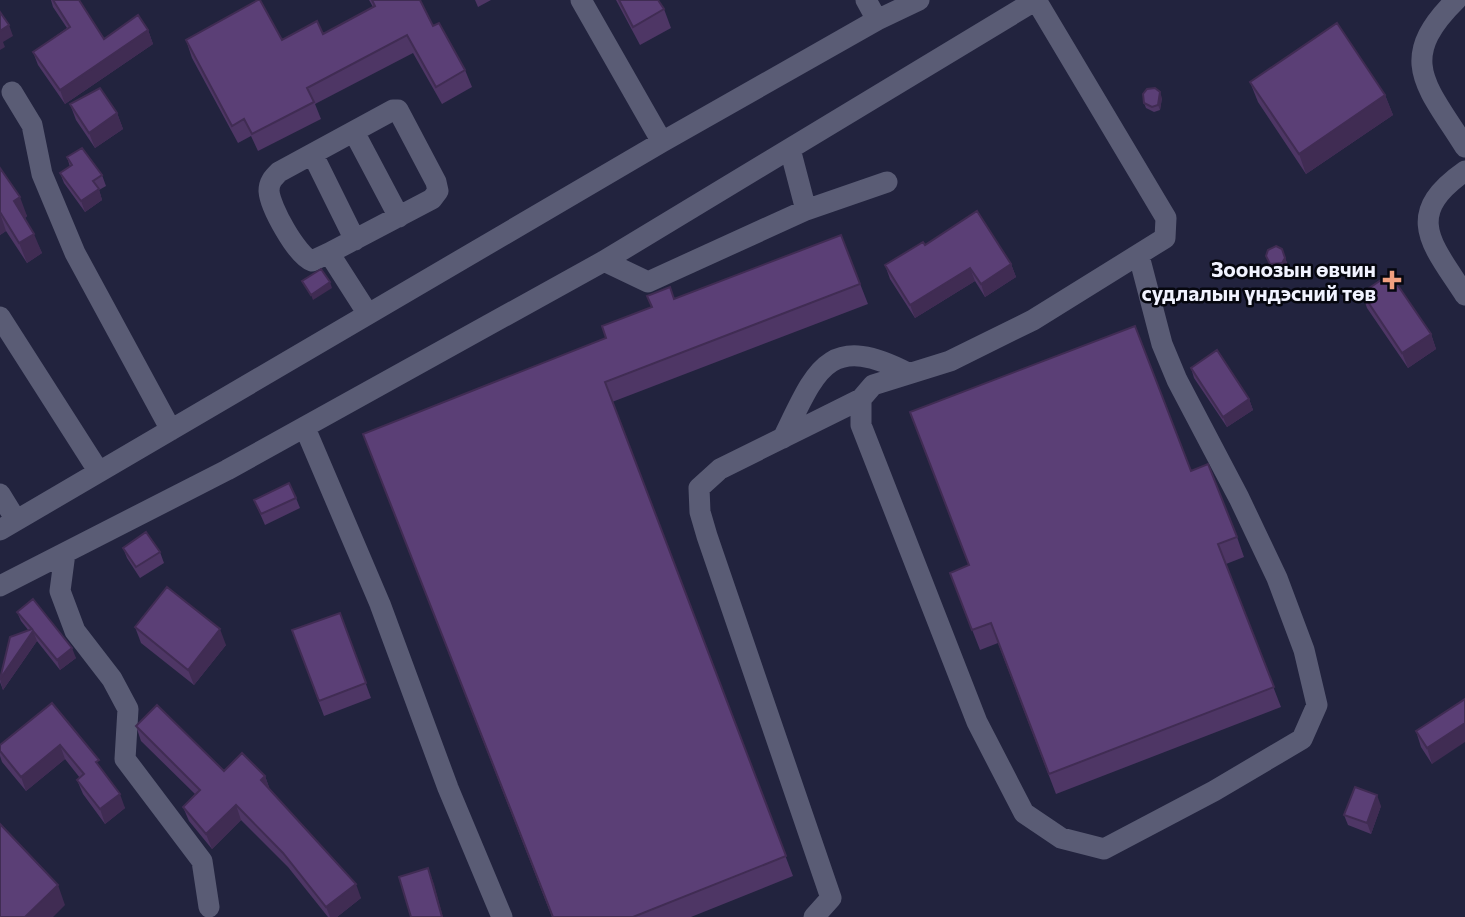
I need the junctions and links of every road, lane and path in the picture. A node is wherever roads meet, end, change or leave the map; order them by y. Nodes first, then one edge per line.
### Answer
1 (581, 0) edge
2 (866, 0) edge
3 (919, 0) edge
4 (1036, 0) edge
5 (1456, 0) edge
6 (877, 20) junction
7 (12, 92) dead end
8 (354, 132) junction
9 (662, 142) junction
10 (1465, 147) edge
11 (790, 149) junction
12 (313, 155) junction
13 (1465, 171) edge
14 (887, 182) dead end
15 (806, 210) junction
16 (399, 216) junction
17 (355, 240) junction
18 (329, 253) junction
19 (1139, 256) junction
20 (604, 261) junction
21 (1465, 295) edge
22 (368, 314) junction
23 (0, 317) edge
24 (908, 373) junction
25 (862, 399) junction
26 (305, 428) junction
27 (171, 430) junction
28 (783, 438) junction
29 (99, 472) junction
30 (0, 494) edge
31 (8, 525) edge
32 (65, 553) junction
33 (0, 586) edge
34 (209, 907) dead end
35 (502, 917) edge
36 (814, 917) edge

1 - 9 street
2 - 6 street
3 - 6 street
4 - 11 street
4 - 19 street
5 - 10 street
6 - 9 street
7 - 27 street
8 - 12 street
8 - 16 street
8 - 16 street
9 - 22 street
11 - 15 street
11 - 20 street
12 - 17 street
12 - 18 street
13 - 21 street
14 - 15 street
15 - 20 street
16 - 17 street
17 - 18 street
18 - 22 street
19 - 24 street
19 - 25 street
20 - 26 street
22 - 27 street
23 - 29 street
24 - 25 street
24 - 28 street
25 - 28 street
26 - 32 street
26 - 35 street
27 - 29 street
28 - 36 street
29 - 31 street
30 - 31 street
32 - 33 street
32 - 34 street

